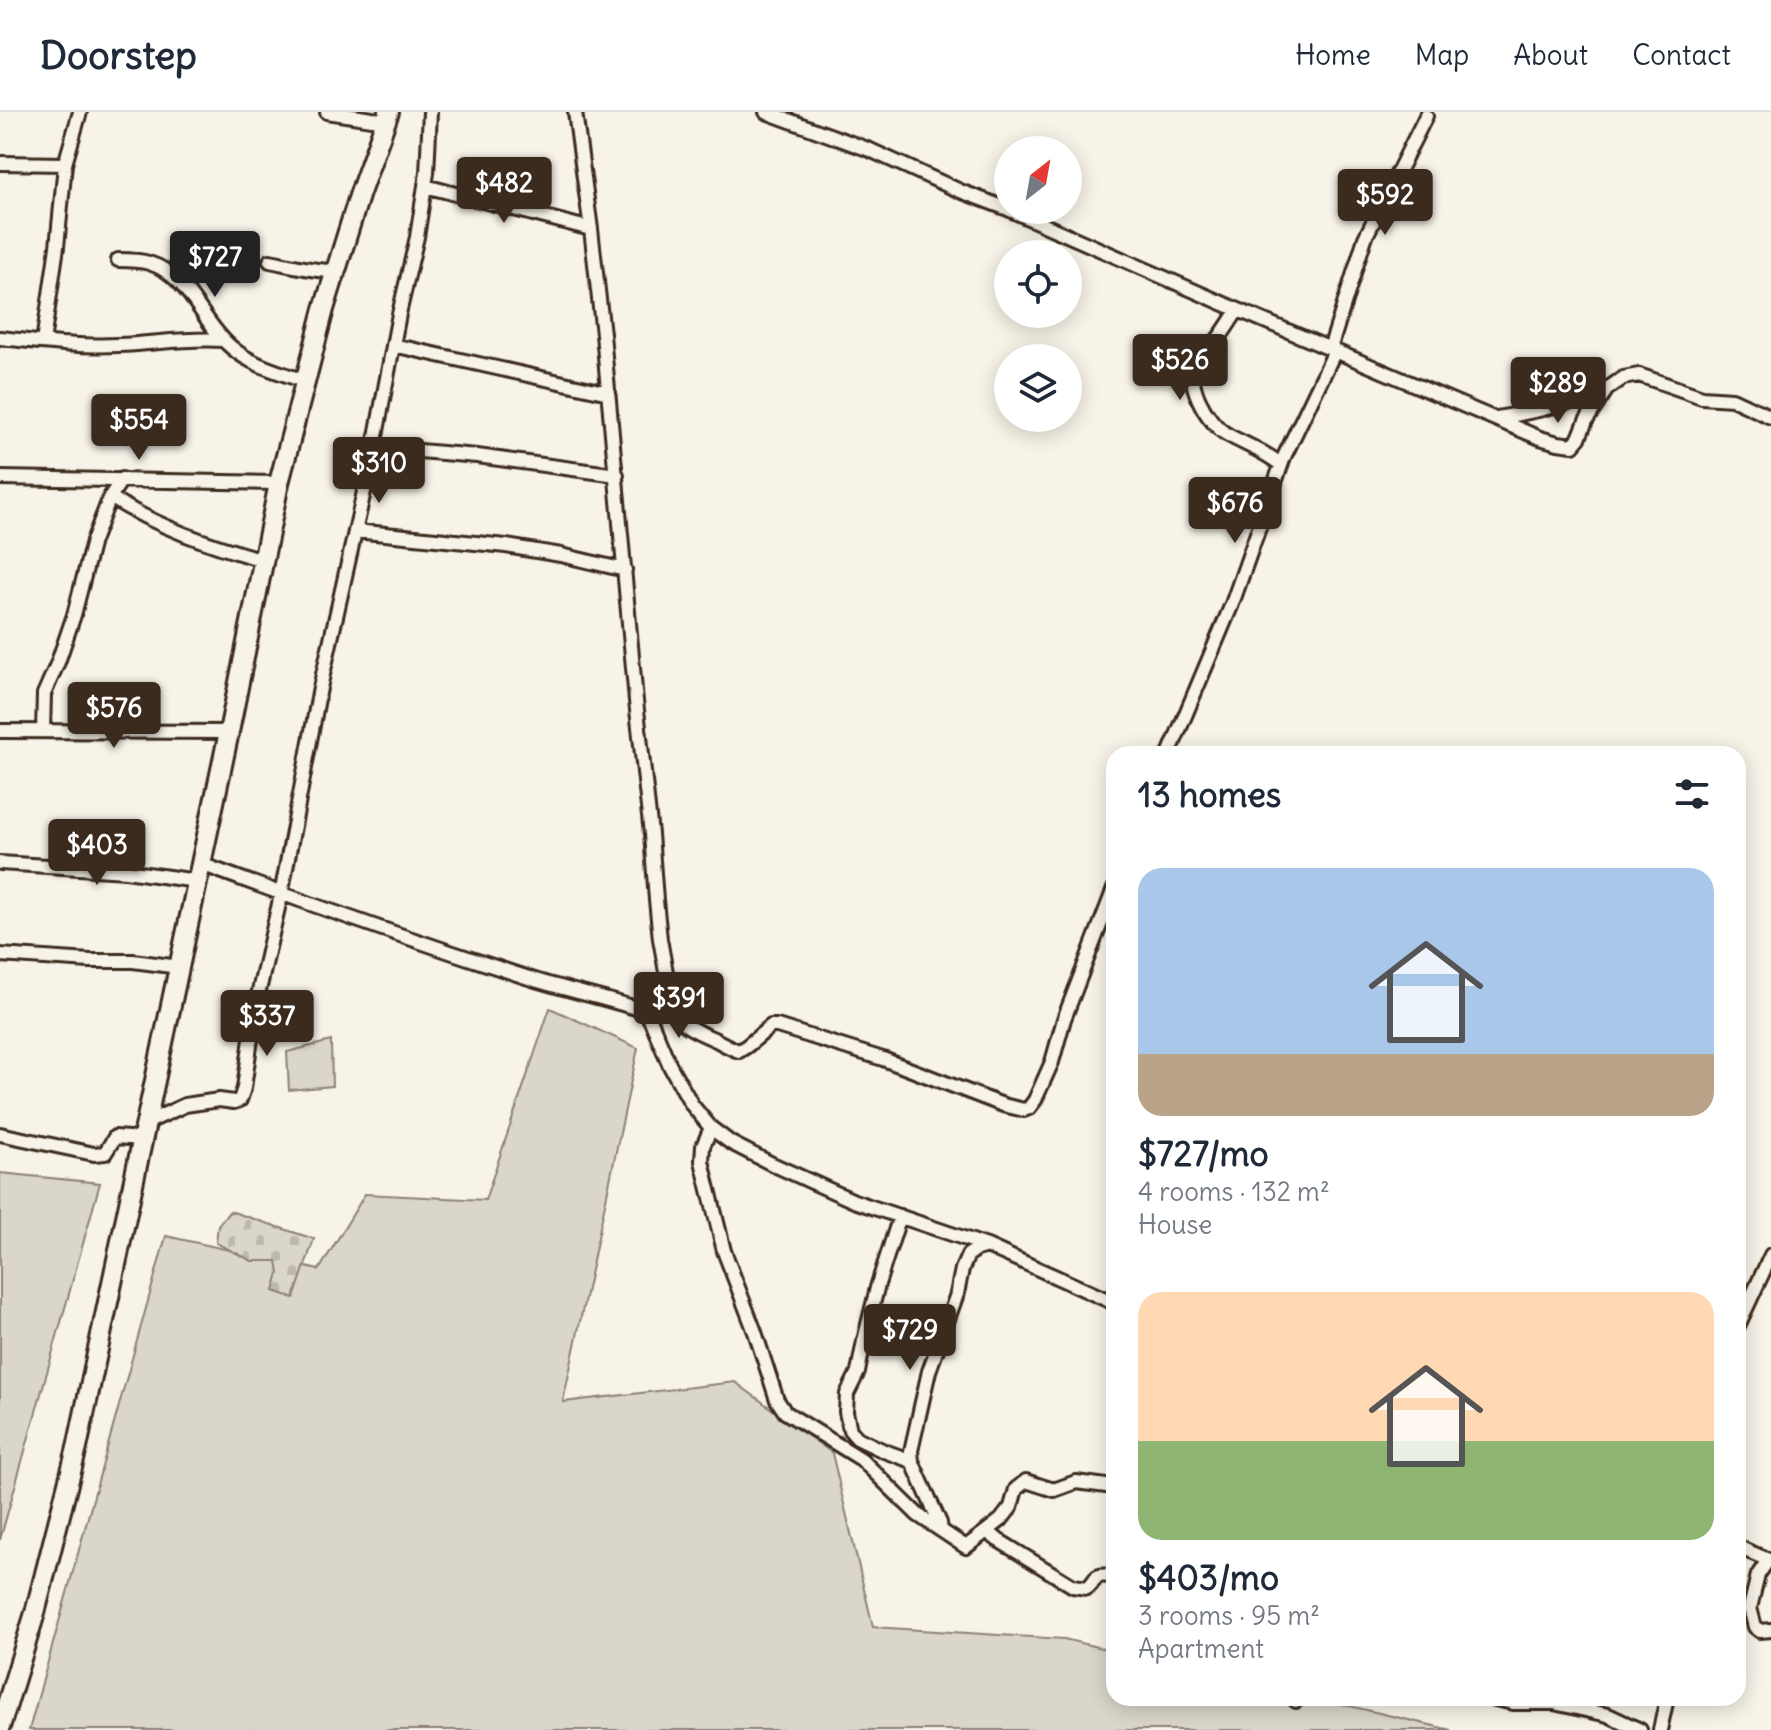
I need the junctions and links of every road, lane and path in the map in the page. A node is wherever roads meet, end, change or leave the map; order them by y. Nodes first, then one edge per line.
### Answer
1 (80, 112) edge
2 (327, 112) edge
3 (430, 112) edge
4 (575, 112) edge
5 (766, 112) edge
6 (388, 116) edge
7 (1426, 116) dead end
8 (0, 163) edge
9 (65, 164) junction
10 (425, 186) junction
11 (994, 204) edge
12 (1041, 224) edge
13 (591, 229) junction
14 (118, 260) dead end
15 (270, 261) dead end
16 (335, 271) junction
17 (1238, 310) junction
18 (0, 338) edge
19 (223, 340) junction
20 (43, 342) junction
21 (393, 345) junction
22 (1332, 350) junction
23 (304, 381) junction
24 (1607, 389) junction
25 (609, 393) junction
26 (1771, 417) edge
27 (1497, 418) junction
28 (374, 447) junction
29 (1281, 465) junction
30 (617, 475) junction
31 (0, 478) edge
32 (122, 479) junction
33 (279, 483) junction
34 (110, 497) junction
35 (355, 531) junction
36 (263, 560) junction
37 (625, 570) junction
38 (0, 731) edge
39 (43, 731) junction
40 (229, 732) junction
41 (1172, 746) edge
42 (0, 863) edge
43 (199, 873) junction
44 (281, 895) junction
45 (1106, 910) edge
46 (0, 955) edge
47 (179, 967) junction
48 (711, 1128) junction
49 (144, 1131) junction
50 (0, 1134) edge
51 (900, 1216) junction
52 (987, 1246) junction
53 (1771, 1255) edge
54 (1106, 1299) edge
55 (1746, 1309) edge
56 (912, 1461) junction
57 (1106, 1486) edge
58 (941, 1530) junction
59 (987, 1531) junction
60 (1746, 1550) edge
61 (1770, 1560) edge
62 (1106, 1576) edge
63 (1771, 1630) edge
64 (1568, 1706) edge
65 (1665, 1706) edge
66 (0, 1727) edge
67 (1640, 1730) edge
68 (1660, 1730) edge

1 - 9 street
2 - 6 street
3 - 10 street
4 - 13 street
5 - 11 street
6 - 16 highway
7 - 22 street
8 - 9 street
9 - 20 street
10 - 13 street
10 - 21 street
12 - 17 street
13 - 25 street
14 - 19 street
15 - 16 street
16 - 23 highway
17 - 22 street
17 - 29 street
18 - 20 street
19 - 20 street
19 - 23 street
21 - 25 street
21 - 28 street
22 - 27 street
22 - 29 street
23 - 33 highway
24 - 26 street
24 - 27 street
24 - 27 street
25 - 30 street
28 - 30 street
28 - 35 street
29 - 41 street
30 - 37 street
31 - 32 street
32 - 33 street
32 - 34 street
33 - 36 highway
34 - 36 street
34 - 39 street
35 - 37 street
35 - 44 street
36 - 40 highway
37 - 45 street
38 - 39 street
39 - 40 street
40 - 43 highway
42 - 43 street
43 - 44 street
43 - 47 highway
44 - 48 street
44 - 49 street
46 - 47 street
47 - 49 highway
48 - 51 street
48 - 58 street
49 - 50 street
49 - 66 highway
51 - 52 street
51 - 56 street
52 - 54 street
52 - 56 street
53 - 55 street
56 - 58 street
57 - 59 street
58 - 59 street
59 - 62 street
60 - 61 street
61 - 63 street
64 - 67 street
65 - 68 street

